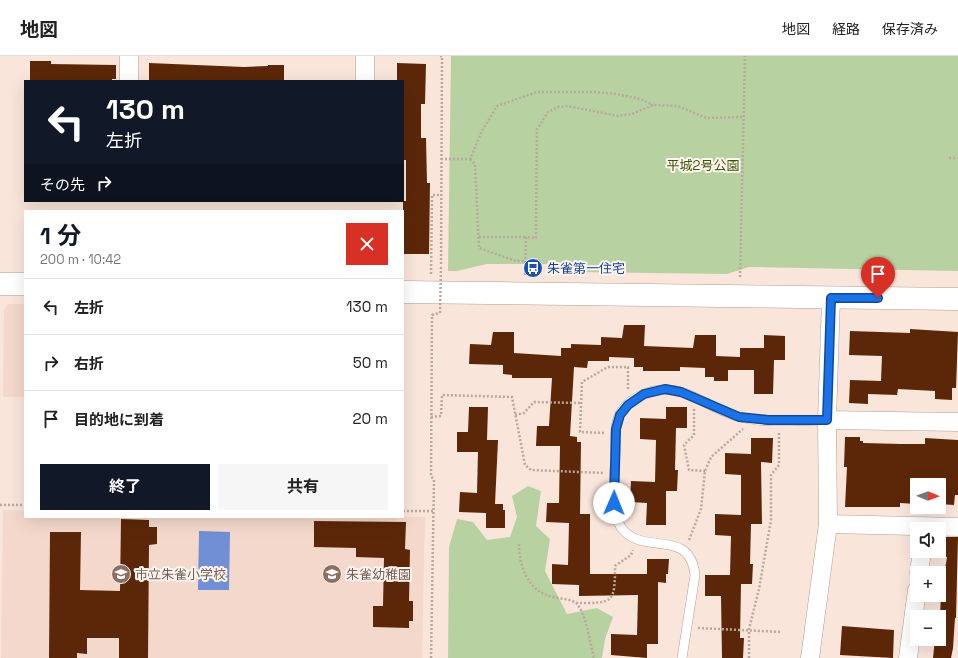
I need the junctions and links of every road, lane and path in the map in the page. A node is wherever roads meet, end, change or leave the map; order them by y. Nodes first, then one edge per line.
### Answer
1 (129, 56) edge
2 (365, 56) edge
3 (440, 56) edge
4 (744, 56) edge
5 (129, 80) edge
6 (365, 80) edge
7 (654, 105) junction
8 (742, 117) junction
9 (949, 158) dead end
10 (958, 158) edge
11 (441, 159) junction
12 (470, 159) junction
13 (441, 195) junction
14 (479, 237) junction
15 (526, 237) junction
16 (525, 261) junction
17 (431, 275) dead end
18 (0, 284) edge
19 (24, 284) edge
20 (404, 292) edge
21 (524, 294) junction
22 (739, 297) junction
23 (831, 298) junction
24 (958, 299) edge
25 (694, 398) junction
26 (581, 403) junction
27 (628, 405) junction
28 (515, 414) junction
29 (431, 417) junction
30 (748, 418) junction
31 (779, 420) junction
32 (827, 420) junction
33 (958, 422) edge
34 (616, 433) junction
35 (705, 471) junction
36 (615, 473) junction
37 (0, 505) edge
38 (24, 505) edge
39 (404, 511) edge
40 (433, 511) junction
41 (828, 524) junction
42 (910, 527) edge
43 (946, 527) edge
44 (958, 527) edge
45 (637, 538) junction
46 (519, 544) dead end
47 (683, 550) junction
48 (915, 602) edge
49 (575, 603) junction
50 (687, 628) junction
51 (749, 629) junction
52 (782, 632) dead end
53 (431, 658) edge
54 (594, 658) edge
55 (682, 658) edge
56 (749, 658) edge
57 (810, 658) edge
58 (908, 658) edge

1 - 5 street
2 - 6 street
3 - 11 path
4 - 8 path
7 - 8 path
7 - 12 path
7 - 15 path
8 - 22 path
9 - 10 path
11 - 12 path
11 - 13 path
12 - 14 path
13 - 17 path
13 - 29 path, bridge
14 - 15 path
14 - 16 path
15 - 16 path
16 - 21 path
18 - 19 street
20 - 21 street
21 - 22 street
22 - 23 street
23 - 24 street
23 - 32 street
25 - 27 lane
25 - 30 lane
25 - 35 path
26 - 27 path
26 - 28 path
26 - 34 path
27 - 34 lane
28 - 29 path
28 - 36 path
29 - 40 path
30 - 31 lane
30 - 35 path
31 - 32 lane
31 - 51 path
32 - 33 street
32 - 41 street
34 - 36 lane
35 - 47 path
36 - 45 lane
37 - 38 path
39 - 40 path
40 - 53 path
41 - 42 street
41 - 57 street
43 - 44 street
45 - 47 lane
45 - 49 path
46 - 49 path
47 - 50 lane
48 - 58 street
49 - 54 path
50 - 51 path
50 - 55 lane
51 - 52 path
51 - 56 path

